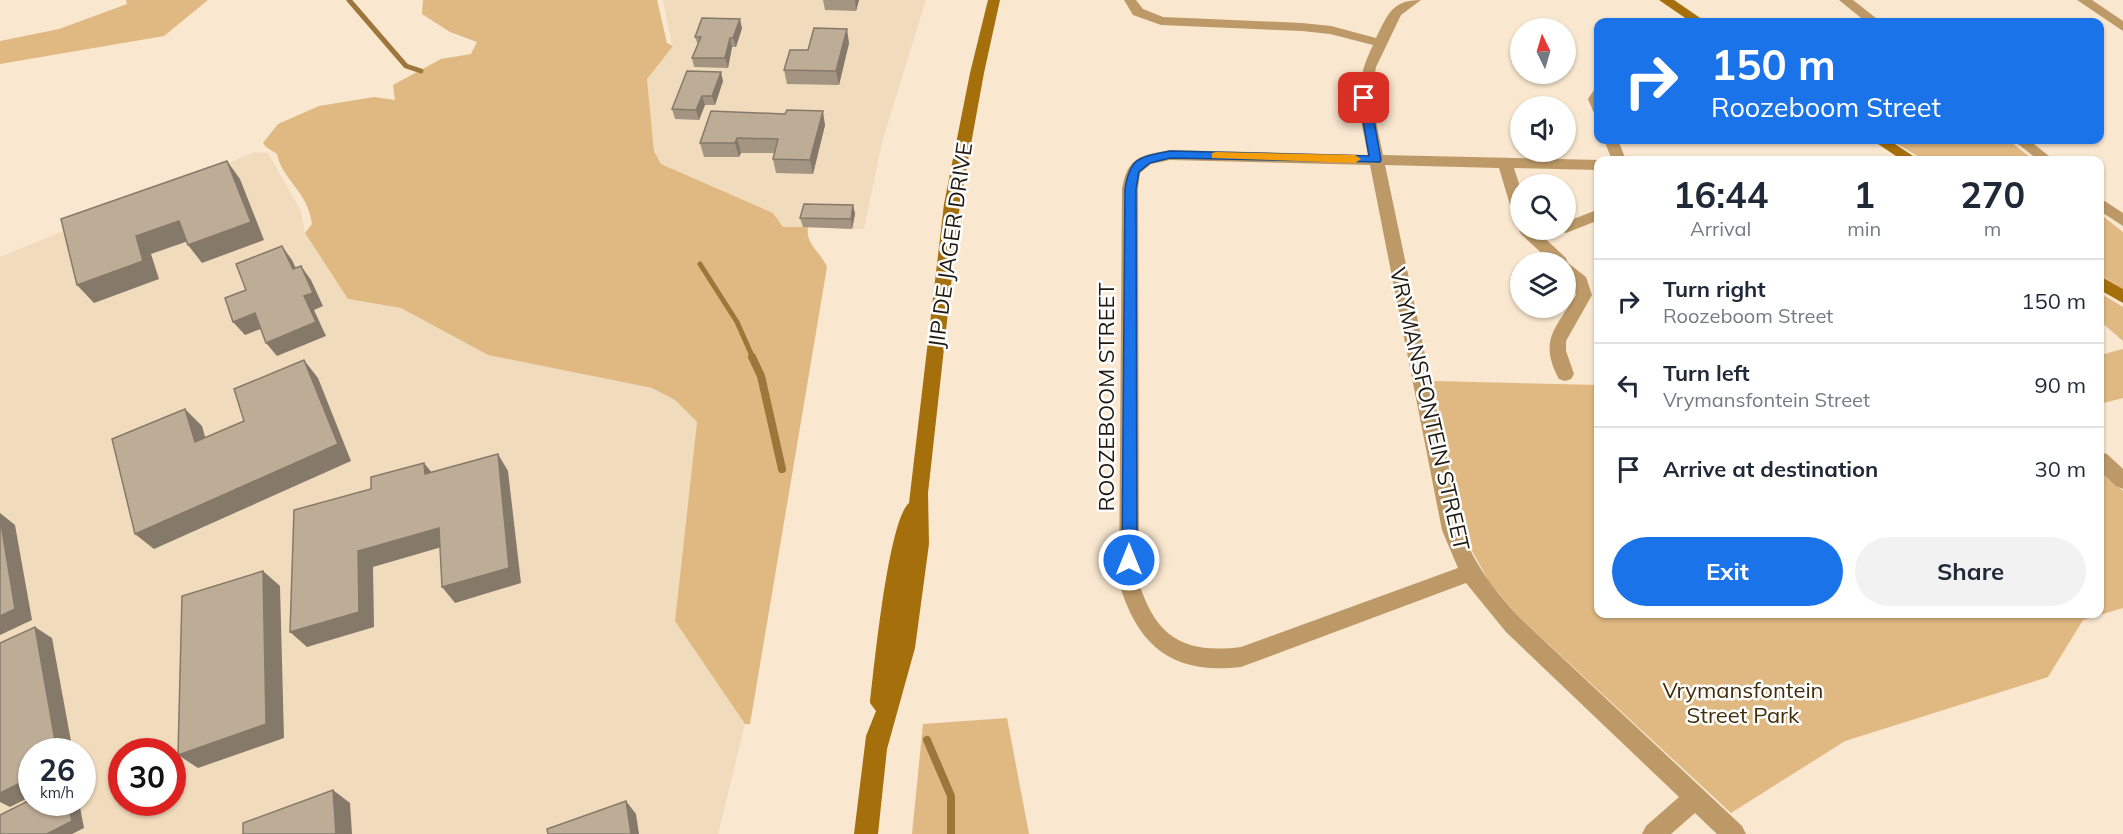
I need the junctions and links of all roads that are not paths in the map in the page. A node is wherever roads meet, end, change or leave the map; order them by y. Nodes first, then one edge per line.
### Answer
1 (994, 0) edge
2 (1130, 0) edge
3 (1415, 0) edge
4 (1665, 0) edge
5 (1845, 0) edge
6 (2083, 0) edge
7 (1693, 18) edge
8 (1869, 18) edge
9 (2123, 27) edge
10 (1380, 43) junction
11 (1886, 144) edge
12 (2025, 144) edge
13 (1906, 156) edge
14 (2042, 156) edge
15 (1376, 160) junction
16 (1505, 162) junction
17 (1594, 165) edge
18 (1510, 179) edge
19 (2104, 206) edge
20 (1594, 216) edge
21 (2123, 221) edge
22 (1576, 224) edge
23 (1537, 240) edge
24 (1550, 252) edge
25 (1576, 279) edge
26 (2104, 285) edge
27 (2123, 297) edge
28 (1582, 300) junction
29 (1594, 304) edge
30 (1565, 374) dead end
31 (2104, 463) edge
32 (2123, 481) edge
33 (1469, 573) junction
34 (1695, 798) junction
35 (866, 834) edge
36 (1654, 834) edge
37 (1734, 834) edge

1 - 35 main road, JIP DE JAGER DRIVE
2 - 10 street
3 - 10 street, VRYMANSFONTEIN STREET
4 - 7 main road
5 - 8 street
6 - 9 street
10 - 15 street, VRYMANSFONTEIN STREET
11 - 13 main road
12 - 14 street
15 - 16 street, ROOZEBOOM STREET
15 - 33 street, VRYMANSFONTEIN STREET
15 - 33 street, ROOZEBOOM STREET
16 - 17 street, ROOZEBOOM STREET
16 - 18 street
19 - 21 street
20 - 22 street
23 - 24 street
25 - 28 street
26 - 27 main road
28 - 29 street
28 - 30 street
31 - 32 street
33 - 34 street, VRYMANSFONTEIN STREET
34 - 36 street
34 - 37 street, VRYMANSFONTEIN STREET

